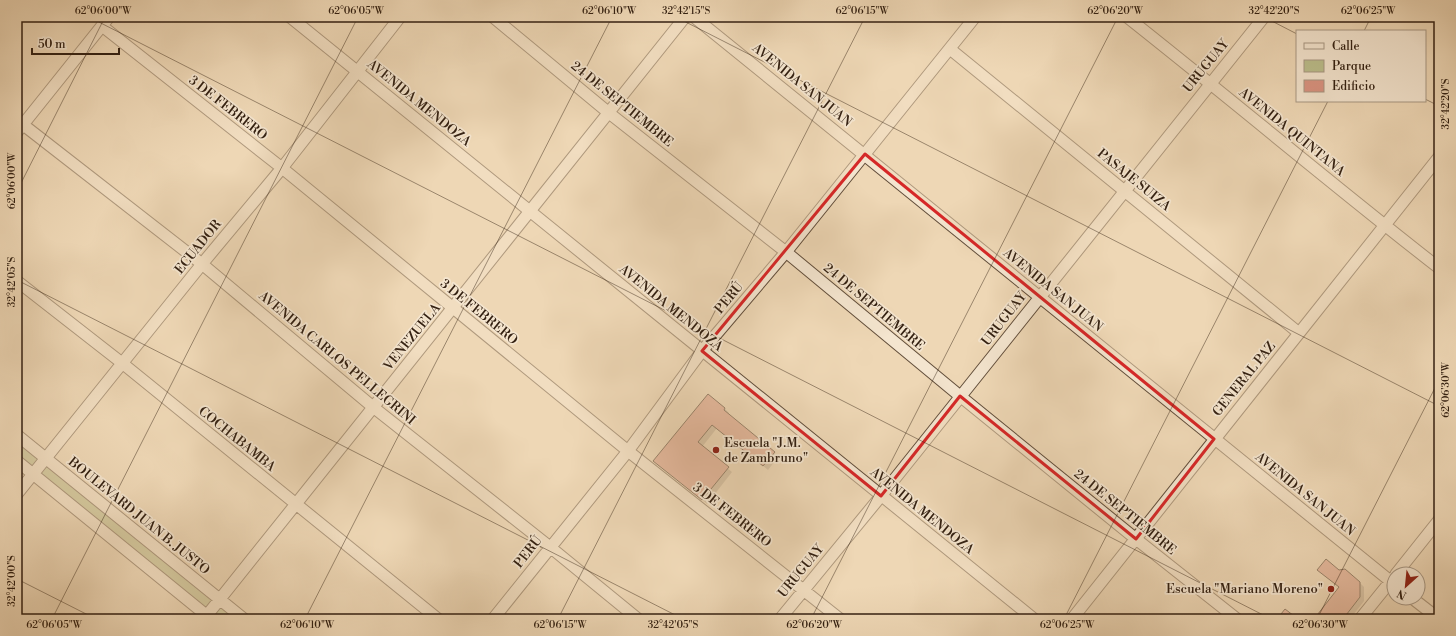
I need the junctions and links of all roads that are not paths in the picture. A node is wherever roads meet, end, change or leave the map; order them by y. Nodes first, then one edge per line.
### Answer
1 (109, 17) edge
2 (290, 17) edge
3 (400, 17) edge
4 (493, 17) edge
5 (685, 17) edge
6 (694, 17) edge
7 (975, 17) edge
8 (1127, 17) edge
9 (1264, 17) edge
10 (102, 26) junction
11 (950, 49) junction
12 (358, 71) junction
13 (1211, 83) junction
14 (609, 113) junction
15 (19, 125) edge
16 (865, 154) junction
17 (1439, 157) edge
18 (282, 168) junction
19 (1124, 191) junction
20 (530, 212) junction
21 (1384, 226) junction
22 (786, 252) junction
23 (202, 264) junction
24 (1439, 268) edge
25 (17, 281) edge
26 (1039, 297) junction
27 (453, 309) junction
28 (1299, 333) junction
29 (702, 352) junction
30 (122, 363) junction
31 (960, 396) junction
32 (373, 407) junction
33 (17, 435) edge
34 (1214, 439) junction
35 (628, 451) junction
36 (46, 459) junction
37 (17, 461) edge
38 (34, 474) junction
39 (17, 494) edge
40 (881, 496) junction
41 (295, 504) junction
42 (1439, 520) edge
43 (1136, 539) junction
44 (550, 547) junction
45 (1404, 566) edge
46 (1386, 573) edge
47 (1386, 588) edge
48 (804, 590) junction
49 (220, 600) junction
50 (1422, 606) edge
51 (207, 618) edge
52 (244, 619) edge
53 (438, 619) edge
54 (493, 619) edge
55 (638, 619) edge
56 (780, 619) edge
57 (840, 619) edge
58 (1034, 619) edge
59 (1072, 619) edge
60 (1237, 619) edge
61 (1360, 619) edge
62 (1439, 619) edge

1 - 10 street
2 - 12 street, AVENIDA MENDOZA
3 - 12 street, ECUADOR
4 - 14 street, 24 DE SEPTIEMBRE
5 - 14 street, VENEZUELA
6 - 16 street, AVENIDA SAN JUAN
7 - 11 street, PERÚ
8 - 13 street, AVENIDA QUINTANA
9 - 13 street, URUGUAY
10 - 15 street
10 - 18 street, 3 DE FEBRERO
11 - 16 street, PERÚ
11 - 19 street, PASAJE SUIZA
12 - 18 street, ECUADOR
12 - 20 street, AVENIDA MENDOZA
13 - 19 street, URUGUAY
13 - 21 street, AVENIDA QUINTANA
14 - 20 street, VENEZUELA
14 - 22 street, 24 DE SEPTIEMBRE
15 - 23 street, AVENIDA CARLOS PELLEGRINI
16 - 22 street, PERÚ
16 - 26 street, AVENIDA SAN JUAN
17 - 21 street, GENERAL PAZ
18 - 23 street, ECUADOR
18 - 27 street, 3 DE FEBRERO
19 - 26 street, URUGUAY
19 - 28 street, PASAJE SUIZA
20 - 27 street, VENEZUELA
20 - 29 street, AVENIDA MENDOZA
21 - 24 street, AVENIDA QUINTANA
21 - 28 street, GENERAL PAZ
22 - 29 street, PERÚ
22 - 31 street, 24 DE SEPTIEMBRE
23 - 30 street, ECUADOR
23 - 32 street, AVENIDA CARLOS PELLEGRINI
25 - 30 street, COCHABAMBA
26 - 31 street, URUGUAY
26 - 34 street, AVENIDA SAN JUAN
27 - 32 street, VENEZUELA
27 - 35 street, 3 DE FEBRERO
28 - 34 street, GENERAL PAZ
29 - 35 street, PERÚ
29 - 40 street, AVENIDA MENDOZA
30 - 36 street, ECUADOR
30 - 41 street, COCHABAMBA
31 - 40 street, URUGUAY
31 - 43 street, 24 DE SEPTIEMBRE
32 - 41 street, VENEZUELA
32 - 44 street, AVENIDA CARLOS PELLEGRINI
33 - 36 street, BOULEVARD JUAN B. JUSTO
34 - 43 street, GENERAL PAZ
34 - 46 street, AVENIDA SAN JUAN
35 - 44 street, PERÚ
35 - 48 street, 3 DE FEBRERO
36 - 38 street, ECUADOR
36 - 49 street, BOULEVARD JUAN B. JUSTO
37 - 38 street
38 - 39 street, ECUADOR
38 - 51 street
40 - 48 street, URUGUAY
40 - 58 street, AVENIDA MENDOZA
41 - 49 street, VENEZUELA
41 - 53 street, COCHABAMBA
42 - 45 street
43 - 59 street, GENERAL PAZ
43 - 60 street, 24 DE SEPTIEMBRE
44 - 54 street, PERÚ
44 - 55 street, AVENIDA CARLOS PELLEGRINI
47 - 61 street
48 - 56 street, URUGUAY
48 - 57 street, 3 DE FEBRERO
49 - 51 street, VENEZUELA
49 - 52 street, BOULEVARD JUAN B. JUSTO
50 - 62 street

